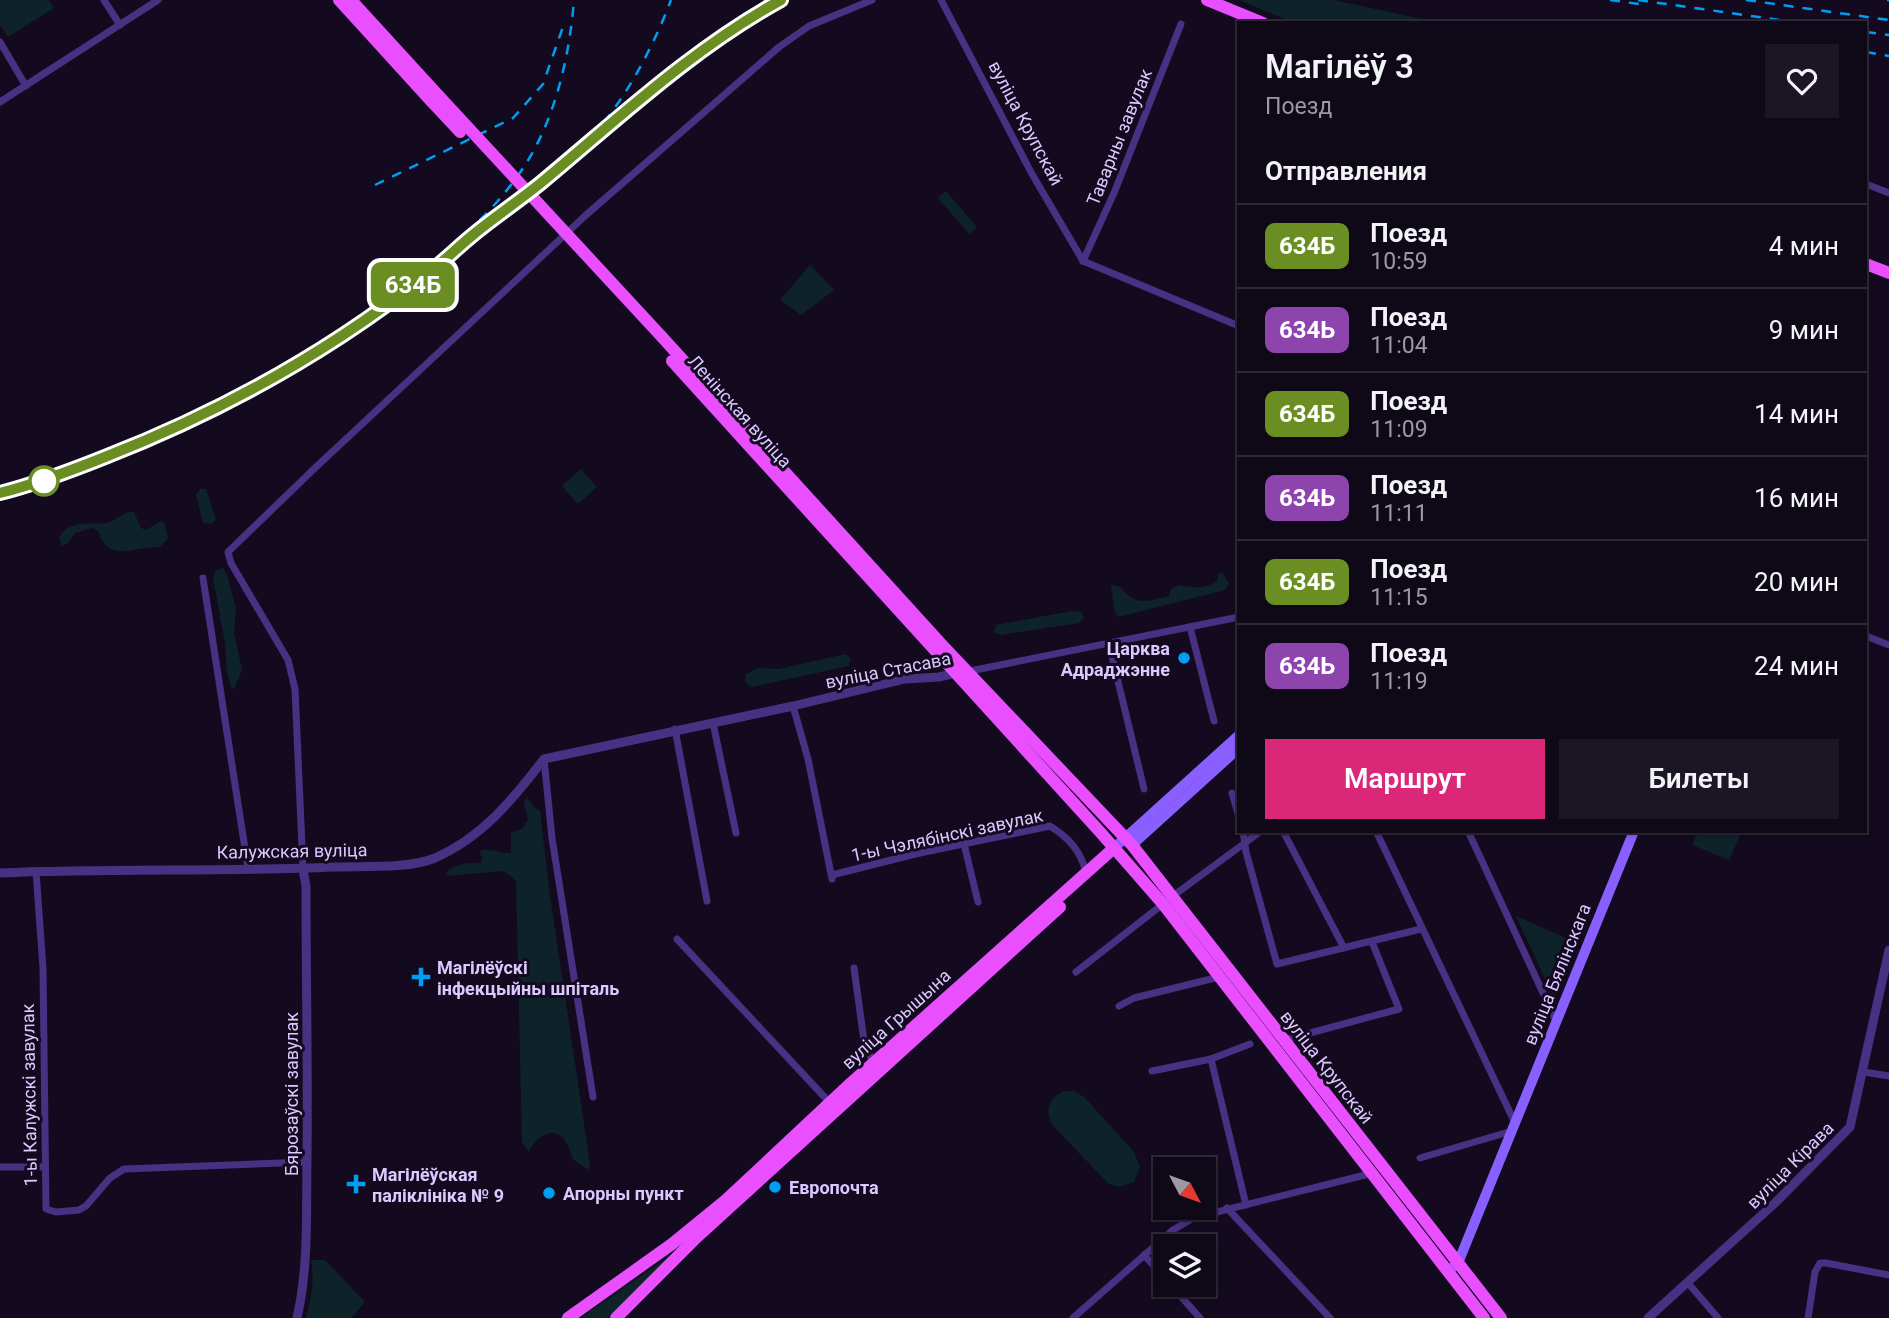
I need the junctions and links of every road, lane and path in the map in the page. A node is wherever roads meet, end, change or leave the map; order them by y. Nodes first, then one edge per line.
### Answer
1 (104, 0) edge
2 (158, 0) edge
3 (339, 0) edge
4 (351, 0) edge
5 (872, 0) edge
6 (940, 0) edge
7 (1208, 0) edge
8 (1258, 21) edge
9 (1181, 24) dead end
10 (120, 25) junction
11 (0, 42) edge
12 (26, 86) junction
13 (435, 98) junction
14 (0, 102) edge
15 (1867, 184) edge
16 (1889, 193) edge
17 (1083, 261) junction
18 (1867, 264) edge
19 (1889, 273) edge
20 (1237, 325) edge
21 (203, 578) dead end
22 (1237, 617) edge
23 (1191, 627) junction
24 (1867, 636) edge
25 (1109, 644) junction
26 (1889, 645) edge
27 (961, 672) junction
28 (793, 706) junction
29 (1214, 721) dead end
30 (713, 723) junction
31 (675, 729) junction
32 (1237, 737) edge
33 (1237, 750) edge
34 (544, 759) junction
35 (1144, 789) dead end
36 (1232, 793) dead end
37 (1237, 810) edge
38 (736, 833) dead end
39 (1244, 833) edge
40 (1258, 833) edge
41 (1284, 833) edge
42 (1377, 833) edge
43 (1469, 833) edge
44 (1633, 833) edge
45 (1129, 841) junction
46 (1247, 842) junction
47 (964, 844) junction
48 (1117, 852) junction
49 (248, 868) junction
50 (303, 869) junction
51 (36, 871) junction
52 (0, 873) edge
53 (1087, 873) junction
54 (1168, 900) junction
55 (707, 901) dead end
56 (978, 902) dead end
57 (1421, 929) junction
58 (677, 939) dead end
59 (1372, 942) junction
60 (1344, 948) junction
61 (1889, 950) edge
62 (854, 968) dead end
63 (1076, 972) dead end
64 (1887, 973) edge
65 (1219, 977) junction
66 (1119, 1006) dead end
67 (1556, 1021) junction
68 (1284, 1040) junction
69 (1250, 1044) dead end
70 (1211, 1059) junction
71 (873, 1062) junction
72 (1152, 1071) dead end
73 (1864, 1072) junction
74 (1889, 1076) edge
75 (593, 1097) dead end
76 (833, 1106) junction
77 (1513, 1127) junction
78 (1420, 1158) dead end
79 (307, 1162) junction
80 (0, 1167) edge
81 (44, 1167) junction
82 (1377, 1170) junction
83 (1246, 1205) junction
84 (1227, 1208) junction
85 (1144, 1255) junction
86 (1153, 1265) edge
87 (1453, 1267) junction
88 (1889, 1275) edge
89 (1688, 1283) junction
90 (1181, 1297) edge
91 (297, 1318) edge
92 (568, 1318) edge
93 (616, 1318) edge
94 (1073, 1318) edge
95 (1200, 1318) edge
96 (1330, 1318) edge
97 (1484, 1318) edge
98 (1501, 1318) edge
99 (1648, 1318) edge
100 (1718, 1318) edge
101 (1808, 1318) edge

1 - 10 street
2 - 10 street
3 - 13 main road, Ленінская вуліца
4 - 13 main road, Ленінская вуліца
5 - 50 street
6 - 17 street, вуліца Крупскай
7 - 8 main road
9 - 17 street, Таварны завулак
10 - 12 street
11 - 12 street
12 - 14 street
13 - 27 main road, Ленінская вуліца, bridge
15 - 16 street
17 - 20 street
18 - 19 main road
21 - 49 street
22 - 23 street, вуліца Стасава
23 - 25 street, вуліца Стасава
23 - 29 street
24 - 26 street
25 - 27 street, вуліца Стасава
25 - 35 street
27 - 28 street, вуліца Стасава
27 - 45 main road, Ленінская вуліца
27 - 48 main road, Ленінская вуліца
28 - 30 street, вуліца Стасава
28 - 47 street, 1-ы Чэлябінскі завулак
30 - 31 street, вуліца Стасава
30 - 38 street
31 - 34 street, вуліца Стасава
31 - 55 street
32 - 45 main road, вуліца Грышына
33 - 45 main road, вуліца Грышына
34 - 50 street, Калужская вуліца
34 - 75 street
36 - 37 street
39 - 46 street
40 - 46 street
41 - 60 street
42 - 57 street
43 - 67 street
44 - 67 main road, вуліца Бялінскага
45 - 48 main road, вуліца Грышына
45 - 54 main road, вуліца Крупскай
46 - 54 street
46 - 60 street
47 - 53 street, 1-ы Чэлябінскі завулак
47 - 56 street
48 - 53 main road, вуліца Грышына
48 - 54 main road, вуліца Крупскай
48 - 76 main road, вуліца Грышына
49 - 50 street, Калужская вуліца
49 - 51 street, Калужская вуліца
50 - 79 street, Бярозаўскі завулак
51 - 52 street, Калужская вуліца
51 - 81 street, 1-ы Калужскі завулак
53 - 71 main road, вуліца Грышына
54 - 63 street
54 - 65 main road, вуліца Крупскай
54 - 68 main road, вуліца Крупскай
57 - 59 street
57 - 77 street
58 - 76 street
59 - 60 street
59 - 68 street
61 - 64 street, вуліца Кірава
62 - 71 street
64 - 73 street, вуліца Кірава
65 - 66 street
65 - 82 main road, вуліца Крупскай
67 - 77 main road, вуліца Бялінскага
68 - 82 main road, вуліца Крупскай
69 - 70 street
70 - 72 street
70 - 83 street
71 - 76 main road, вуліца Грышына
73 - 74 street
73 - 89 street, вуліца Кірава
76 - 92 main road, вуліца Грышына
76 - 93 main road, вуліца Грышына
77 - 78 street
77 - 87 main road, вуліца Бялінскага
79 - 81 street, 1-ы Калужскі завулак
79 - 91 street, Бярозаўскі завулак
80 - 81 street
82 - 83 street
82 - 87 main road, вуліца Крупскай
83 - 84 street
84 - 85 street
84 - 96 street
85 - 86 street
85 - 94 street
87 - 97 main road, вуліца Крупскай
87 - 98 main road, вуліца Крупскай
88 - 101 street
89 - 99 street, вуліца Кірава
89 - 100 street
90 - 95 street

